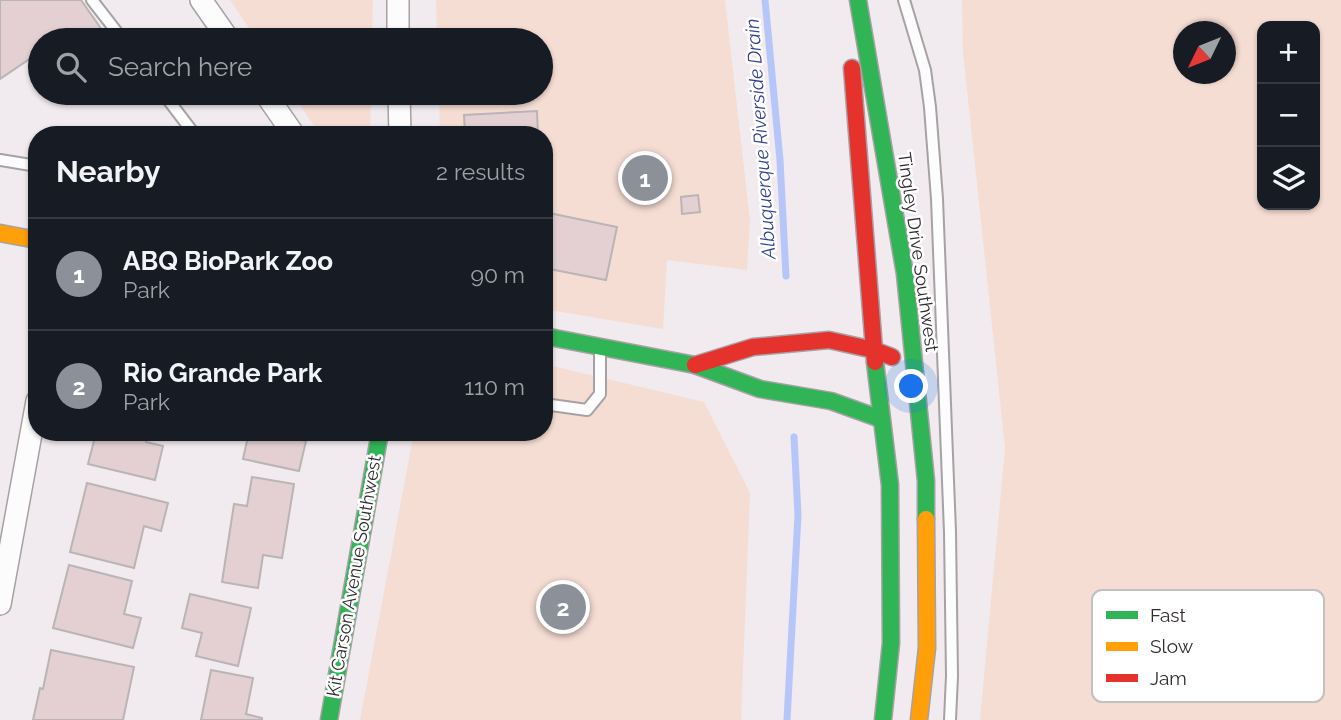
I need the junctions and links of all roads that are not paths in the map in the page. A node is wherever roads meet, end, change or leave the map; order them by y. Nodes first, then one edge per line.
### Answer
1 (92, 0) edge
2 (201, 0) edge
3 (398, 0) edge
4 (849, 0) edge
5 (858, 0) edge
6 (904, 0) edge
7 (114, 28) edge
8 (221, 28) edge
9 (398, 28) edge
10 (172, 105) edge
11 (273, 105) edge
12 (399, 105) edge
13 (188, 126) edge
14 (288, 126) edge
15 (400, 126) edge
16 (0, 160) edge
17 (28, 165) edge
18 (0, 233) edge
19 (28, 238) edge
20 (553, 338) edge
21 (600, 346) junction
22 (874, 350) junction
23 (695, 365) junction
24 (915, 366) junction
25 (553, 405) edge
26 (881, 419) junction
27 (30, 441) edge
28 (378, 441) edge
29 (0, 604) edge
30 (329, 720) edge
31 (883, 720) edge
32 (919, 720) edge
33 (950, 720) edge

1 - 7 lane
2 - 8 street
3 - 9 street
4 - 22 street
5 - 24 street, Tingley Drive Southwest
6 - 33 lane
10 - 13 lane
11 - 14 street
12 - 15 street
16 - 17 lane
18 - 19 street
20 - 21 street
21 - 23 street
21 - 25 lane
22 - 23 street
22 - 24 street
22 - 26 street
23 - 26 street
24 - 32 street, Tingley Drive Southwest
26 - 31 street
27 - 29 street
28 - 30 street, Kit Carson Avenue Southwest

